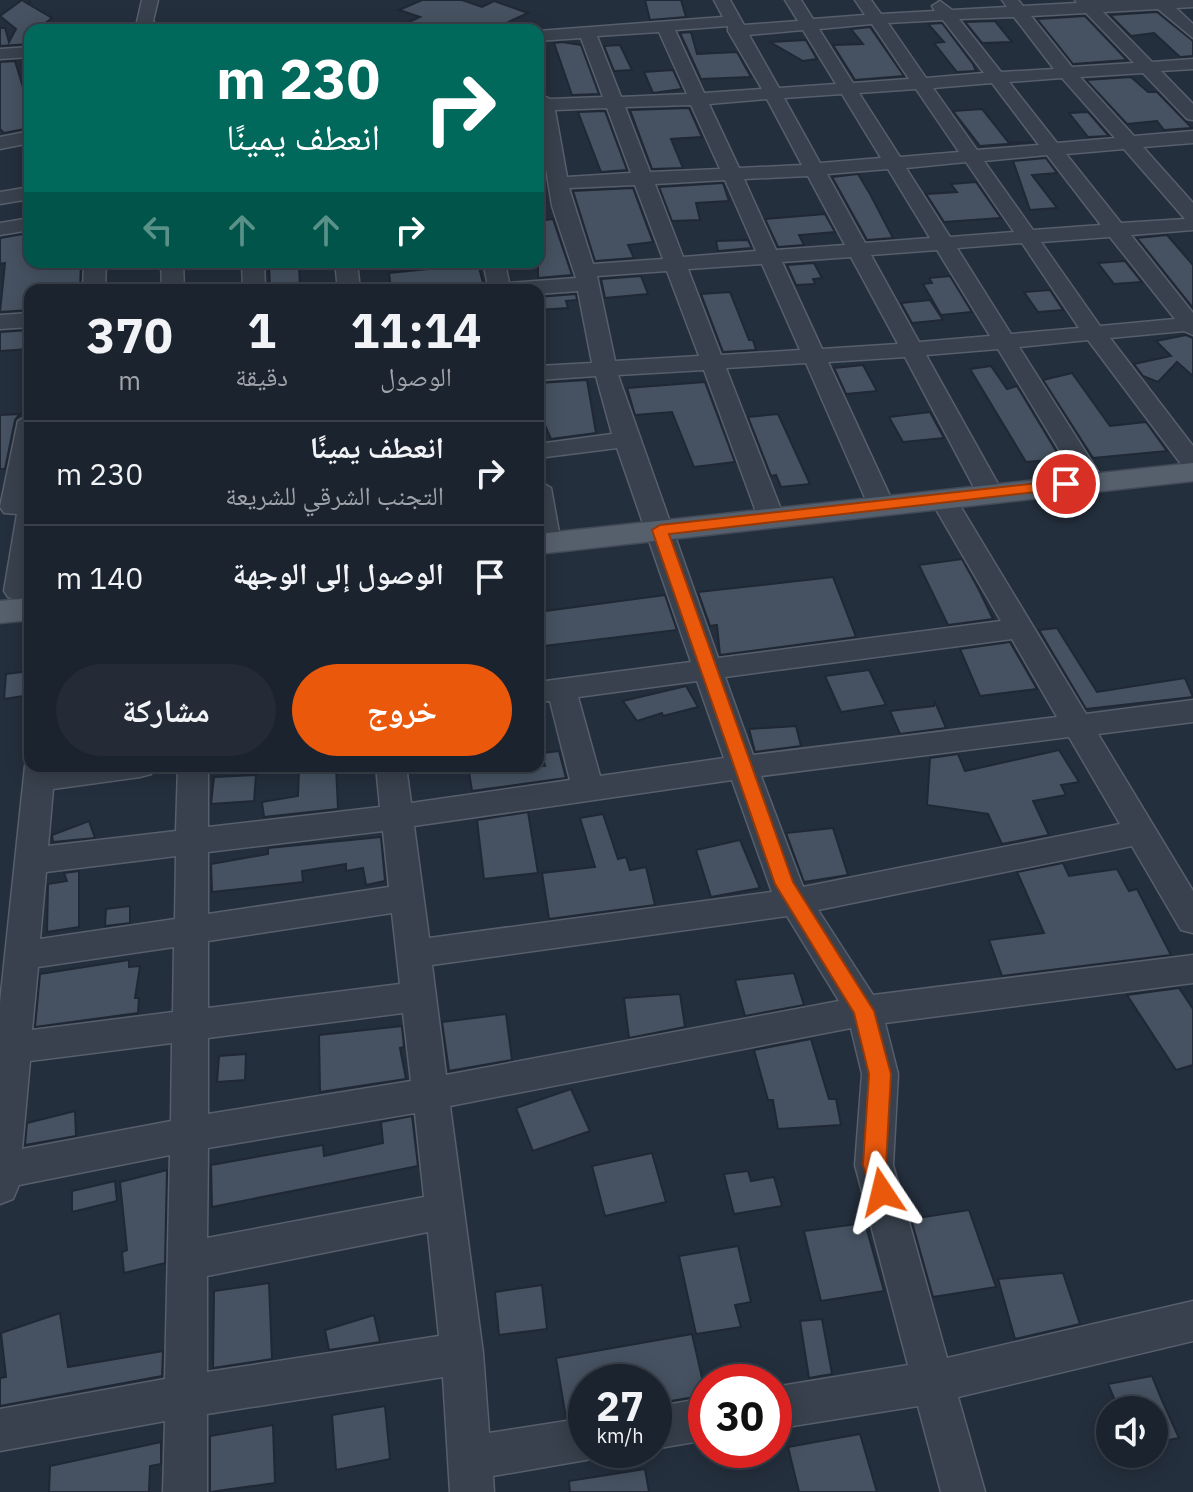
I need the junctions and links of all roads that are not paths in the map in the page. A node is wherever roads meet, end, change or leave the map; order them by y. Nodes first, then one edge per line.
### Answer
1 (150, 0) edge
2 (722, 0) edge
3 (793, 0) edge
4 (863, 0) edge
5 (1160, 2) edge
6 (1193, 2) edge
7 (1086, 3) edge
8 (1015, 6) edge
9 (942, 8) edge
10 (876, 19) junction
11 (147, 24) edge
12 (811, 25) junction
13 (665, 26) junction
14 (734, 26) junction
15 (587, 31) junction
16 (1193, 33) edge
17 (544, 35) edge
18 (24, 52) edge
19 (0, 54) edge
20 (1193, 64) edge
21 (1146, 67) junction
22 (1067, 73) junction
23 (996, 80) junction
24 (921, 84) junction
25 (848, 88) junction
26 (770, 93) junction
27 (697, 99) junction
28 (544, 102) edge
29 (615, 103) junction
30 (1193, 115) edge
31 (544, 126) edge
32 (1193, 137) edge
33 (24, 138) edge
34 (0, 143) edge
35 (1131, 145) junction
36 (1052, 150) junction
37 (970, 155) junction
38 (894, 162) junction
39 (811, 170) junction
40 (729, 173) junction
41 (642, 177) junction
42 (24, 194) edge
43 (0, 198) edge
44 (553, 199) edge
45 (1193, 215) edge
46 (24, 217) edge
47 (0, 221) edge
48 (1193, 224) edge
49 (24, 225) edge
50 (0, 229) edge
51 (1115, 230) junction
52 (1027, 237) junction
53 (944, 244) junction
54 (855, 251) junction
55 (767, 255) junction
56 (675, 264) junction
57 (586, 277) junction
58 (544, 284) edge
59 (24, 320) edge
60 (0, 322) edge
61 (1192, 325) edge
62 (1094, 333) junction
63 (1005, 342) junction
64 (909, 350) junction
65 (814, 356) junction
66 (710, 362) junction
67 (605, 369) junction
68 (544, 373) edge
69 (626, 439) junction
70 (544, 450) edge
71 (1193, 463) edge
72 (24, 464) edge
73 (1193, 472) edge
74 (1091, 481) junction
75 (990, 493) junction
76 (943, 499) junction
77 (882, 507) junction
78 (18, 508) edge
79 (772, 520) junction
80 (660, 530) junction
81 (13, 543) edge
82 (544, 544) edge
83 (16, 599) edge
84 (1020, 628) junction
85 (709, 669) junction
86 (549, 691) edge
87 (1193, 711) edge
88 (1077, 725) junction
89 (743, 767) junction
90 (193, 772) edge
91 (392, 772) edge
92 (39, 773) edge
93 (588, 789) junction
94 (396, 817) junction
95 (1140, 832) junction
96 (192, 839) junction
97 (30, 861) junction
98 (405, 898) junction
99 (795, 902) junction
100 (1193, 920) edge
101 (191, 929) junction
102 (412, 954) junction
103 (21, 956) junction
104 (1193, 969) edge
105 (418, 996) junction
106 (864, 1011) junction
107 (190, 1024) junction
108 (12, 1048) junction
109 (430, 1094) junction
110 (189, 1134) junction
111 (1, 1178) edge
112 (444, 1211) junction
113 (189, 1261) junction
114 (1193, 1321) edge
115 (462, 1353) junction
116 (935, 1382) junction
117 (187, 1396) junction
118 (792, 1405) edge
119 (0, 1430) edge
120 (568, 1445) edge
121 (471, 1475) edge
122 (185, 1492) edge
123 (963, 1492) edge

1 - 11 street
2 - 14 street
3 - 12 street
4 - 10 street
5 - 6 street
5 - 7 street
5 - 16 street
7 - 8 street
7 - 21 street
8 - 9 street
8 - 22 street
9 - 10 street
9 - 23 street
10 - 12 street
10 - 24 street
12 - 14 street
12 - 25 street
13 - 14 street
13 - 15 street
13 - 27 street
14 - 26 street
15 - 17 street
15 - 29 street
18 - 19 street
20 - 21 street
21 - 22 street
21 - 30 street
22 - 23 street
22 - 35 street
23 - 24 street
23 - 36 street
24 - 25 street
24 - 37 street
25 - 26 street
25 - 38 street
26 - 27 street
26 - 39 street
27 - 29 street
27 - 40 street
28 - 29 street
29 - 41 street
31 - 44 street
32 - 35 street
33 - 34 street
35 - 36 street
35 - 45 street
36 - 37 street
36 - 51 street
37 - 38 street
37 - 52 street
38 - 39 street
38 - 53 street
39 - 40 street
39 - 54 street
40 - 41 street
40 - 55 street
41 - 44 street
41 - 56 street
42 - 43 street
44 - 57 street
46 - 47 street
48 - 51 street
49 - 50 street
51 - 52 street
51 - 61 street
52 - 53 street
52 - 62 street
53 - 54 street
53 - 63 street
54 - 55 street
54 - 64 street
55 - 56 street
55 - 65 street
56 - 57 street
56 - 66 street
57 - 58 street
57 - 67 street
59 - 60 street
61 - 62 street
62 - 63 street
62 - 71 street
63 - 64 street
63 - 74 street
64 - 65 street
64 - 75 street
65 - 66 street
65 - 77 street
66 - 67 street
66 - 79 street
67 - 68 street
67 - 69 street
69 - 70 street
69 - 80 street
72 - 78 street
73 - 74 main road
74 - 75 main road
75 - 76 main road
76 - 77 main road
76 - 84 street
77 - 79 main road
78 - 81 street
79 - 80 main road
80 - 82 main road
80 - 85 street
81 - 83 street
84 - 85 street
84 - 88 street
85 - 86 street
85 - 89 street
86 - 93 street
87 - 88 street
88 - 89 street
88 - 95 street
89 - 93 street
89 - 99 street
90 - 96 street
91 - 94 street
92 - 97 street
93 - 94 street
94 - 96 street
94 - 98 street
95 - 99 street
95 - 100 street
96 - 97 street
96 - 101 street
97 - 103 street
98 - 101 street
98 - 102 street
99 - 102 street
99 - 106 street
101 - 103 street
101 - 107 street
102 - 105 street
103 - 108 street
104 - 106 street
105 - 107 street
105 - 109 street
106 - 109 street
106 - 116 street
107 - 108 street
107 - 110 street
108 - 111 street
109 - 110 street
109 - 112 street
110 - 111 street
110 - 113 street
112 - 113 street
112 - 115 street
113 - 117 street
114 - 116 street
115 - 117 street
115 - 121 street
116 - 118 street
116 - 123 street
117 - 119 street
117 - 122 street
120 - 121 street

